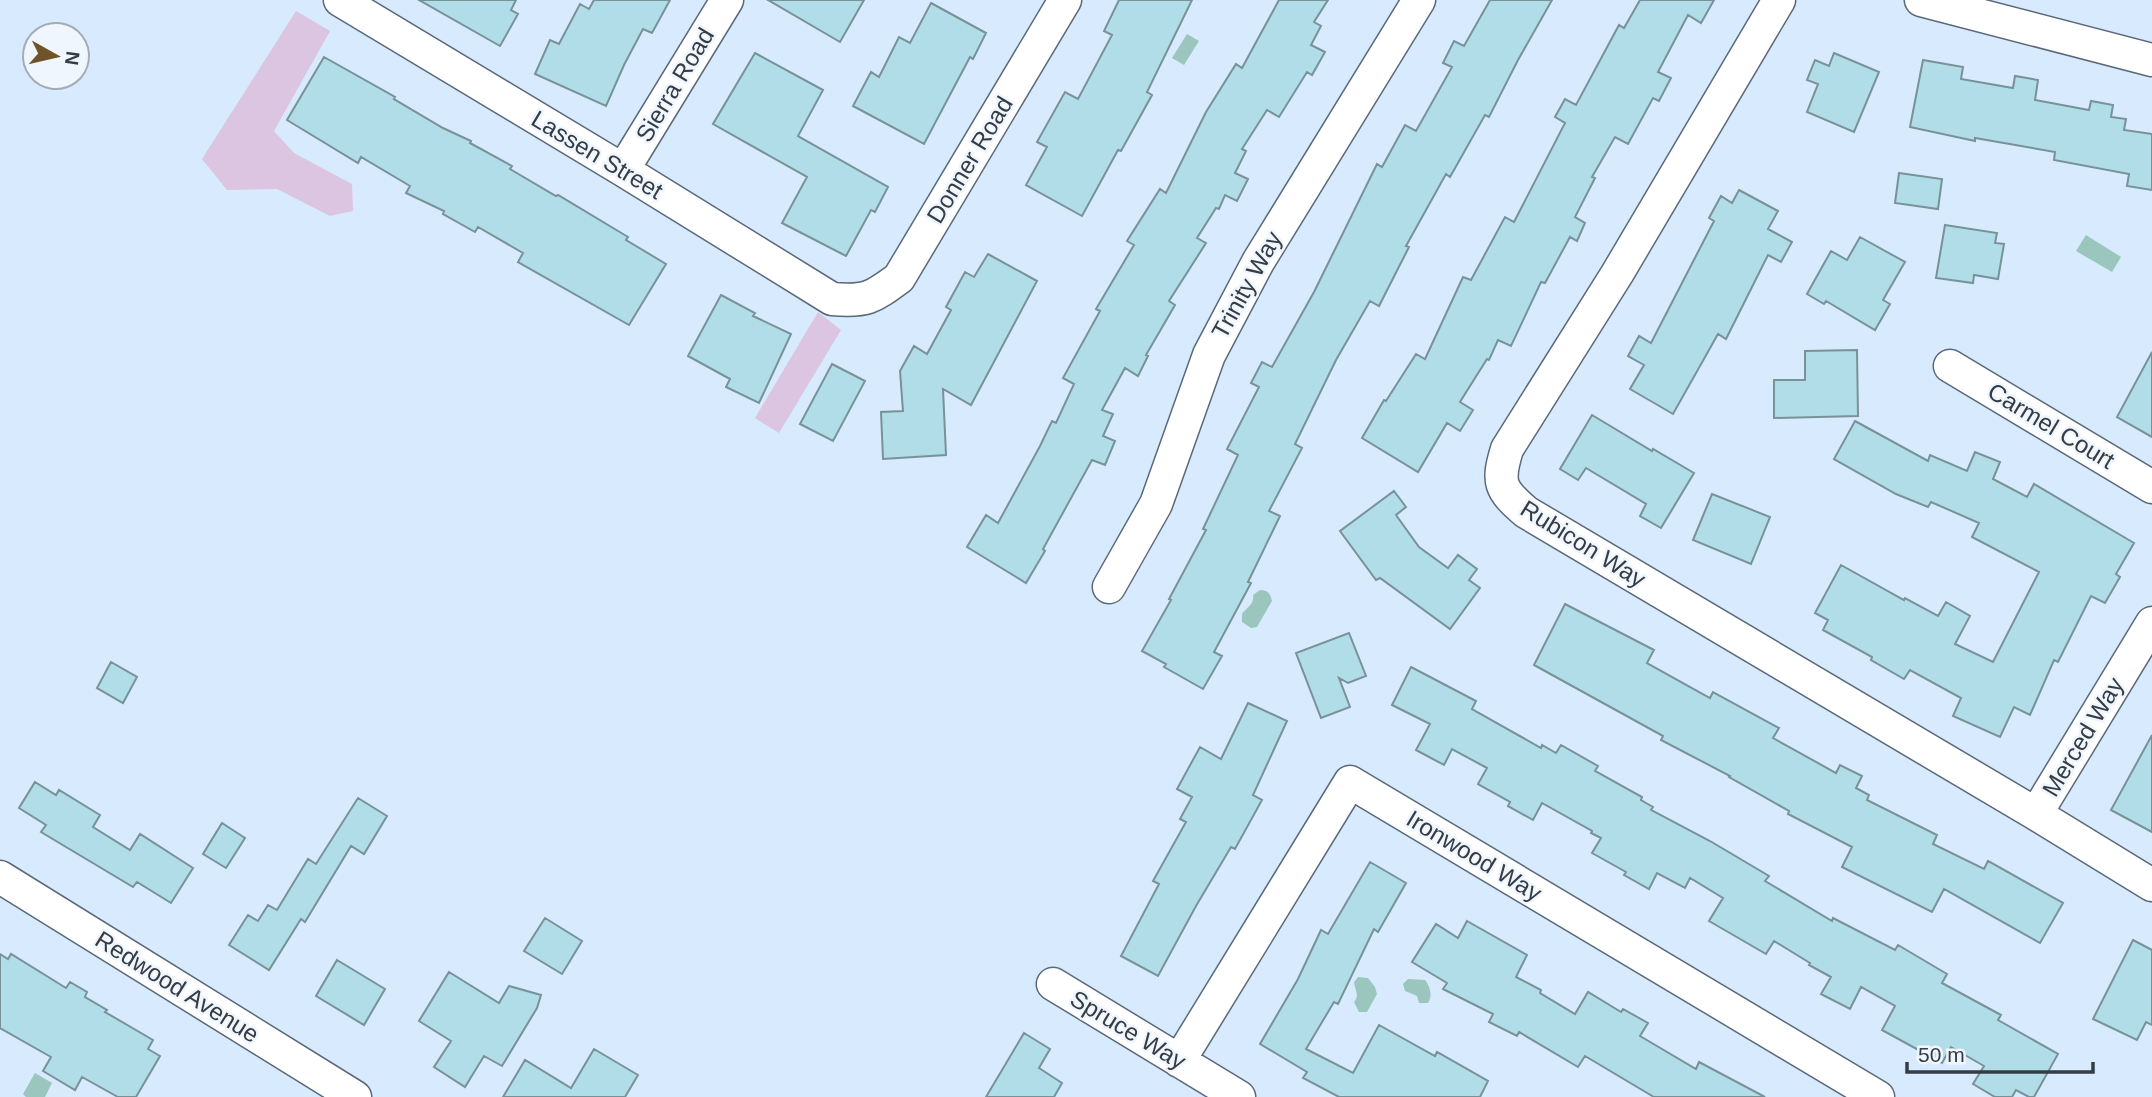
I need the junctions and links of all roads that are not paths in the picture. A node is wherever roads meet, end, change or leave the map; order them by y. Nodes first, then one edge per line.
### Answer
1 (340, 0) edge
2 (727, 0) edge
3 (1065, 0) edge
4 (1419, 0) edge
5 (1779, 0) edge
6 (1921, 0) edge
7 (373, 9) edge
8 (2152, 60) edge
9 (623, 170) junction
10 (857, 302) joint
11 (1950, 366) dead end
12 (2152, 487) edge
13 (1109, 587) dead end
14 (2152, 623) edge
15 (2036, 814) junction
16 (0, 877) edge
17 (2152, 885) edge
18 (1053, 984) dead end
19 (1179, 1061) junction
20 (339, 1093) edge
21 (1240, 1097) edge
22 (1878, 1097) edge

1 - 7 street, Lassen Street
2 - 9 street, Sierra Road
3 - 10 street, Donner Road
4 - 13 street, Trinity Way
5 - 15 street, Rubicon Way
6 - 8 street
7 - 9 street, Lassen Street
9 - 10 street, Lassen Street
11 - 12 street, Carmel Court
14 - 15 street, Merced Way
15 - 17 street, Rubicon Way
16 - 20 street, Redwood Avenue
18 - 19 street, Spruce Way
19 - 21 street, Spruce Way
19 - 22 street, Ironwood Way

